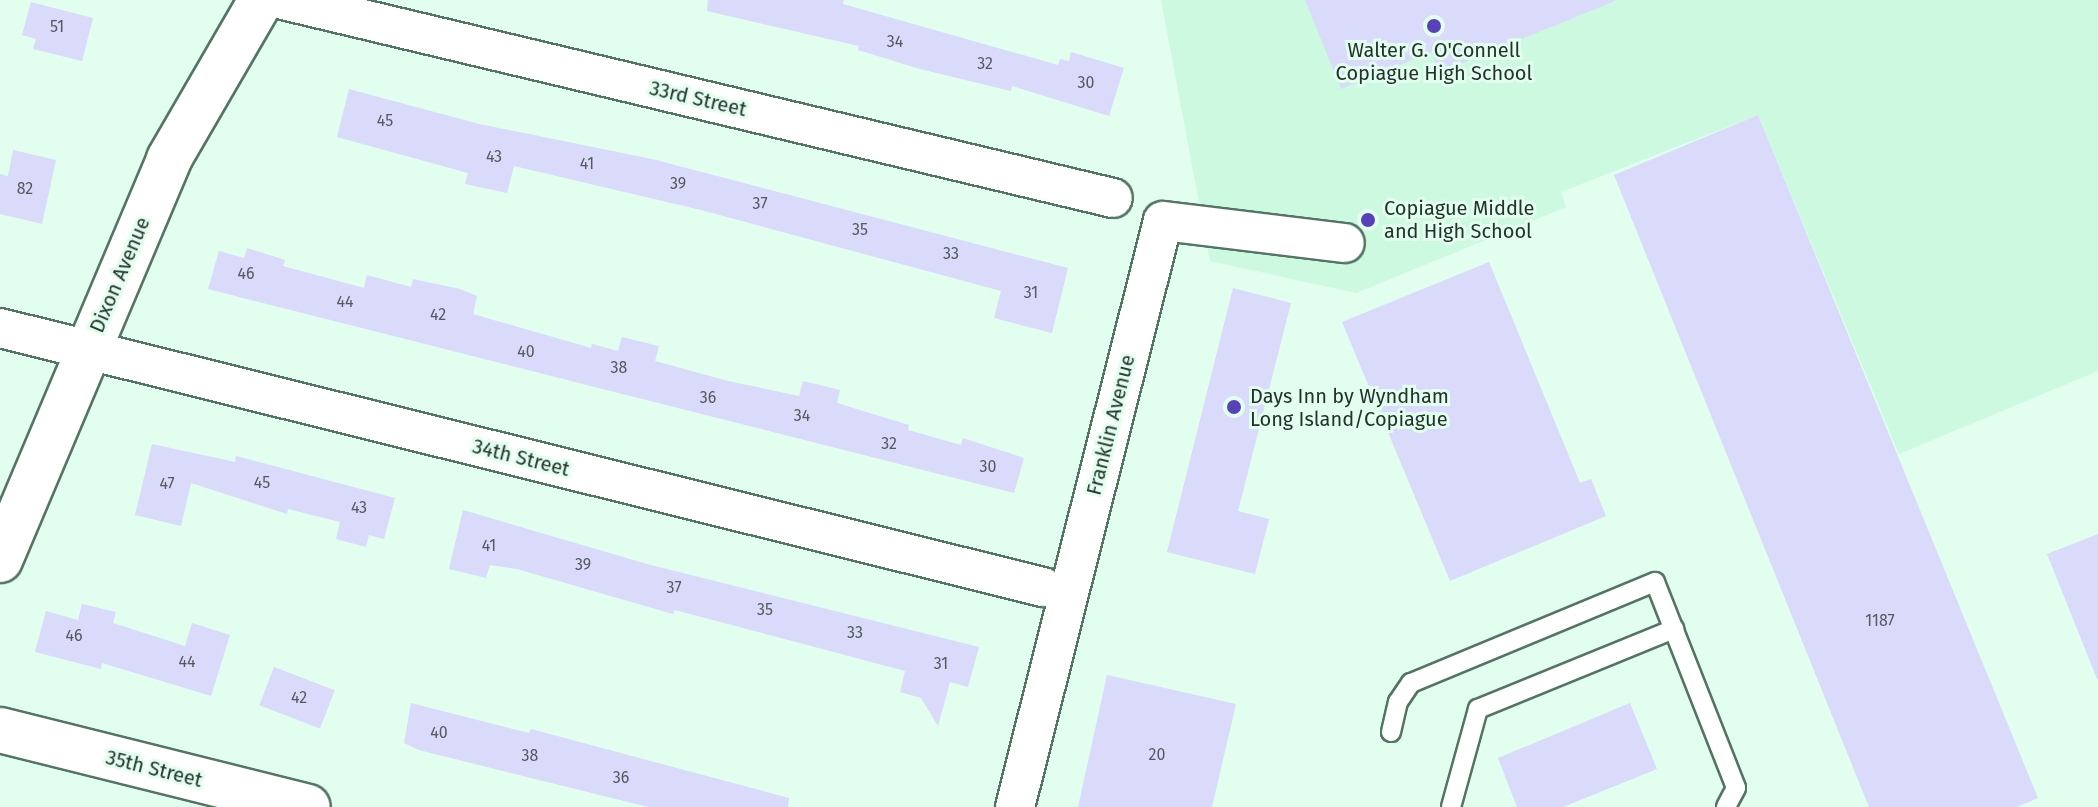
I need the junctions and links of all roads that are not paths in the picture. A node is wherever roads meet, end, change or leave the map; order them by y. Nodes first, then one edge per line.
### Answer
1 (261, 0) edge
2 (283, 0) edge
3 (1113, 198) dead end
4 (1345, 243) dead end
5 (0, 328) edge
6 (88, 350) junction
7 (0, 560) edge
8 (1043, 587) dead end
9 (1674, 629) junction
10 (0, 730) edge
11 (1391, 732) dead end
12 (308, 807) edge
13 (1015, 807) edge
14 (1451, 807) edge
15 (1726, 807) edge

1 - 6 main road, Dixon Avenue
2 - 3 street, 33rd Street
4 - 13 street, Franklin Avenue
5 - 6 street, 34th Street
6 - 7 main road, Dixon Avenue
6 - 8 street, 34th Street
9 - 11 lane
9 - 14 lane
9 - 15 lane
10 - 12 main road, 35th Street

